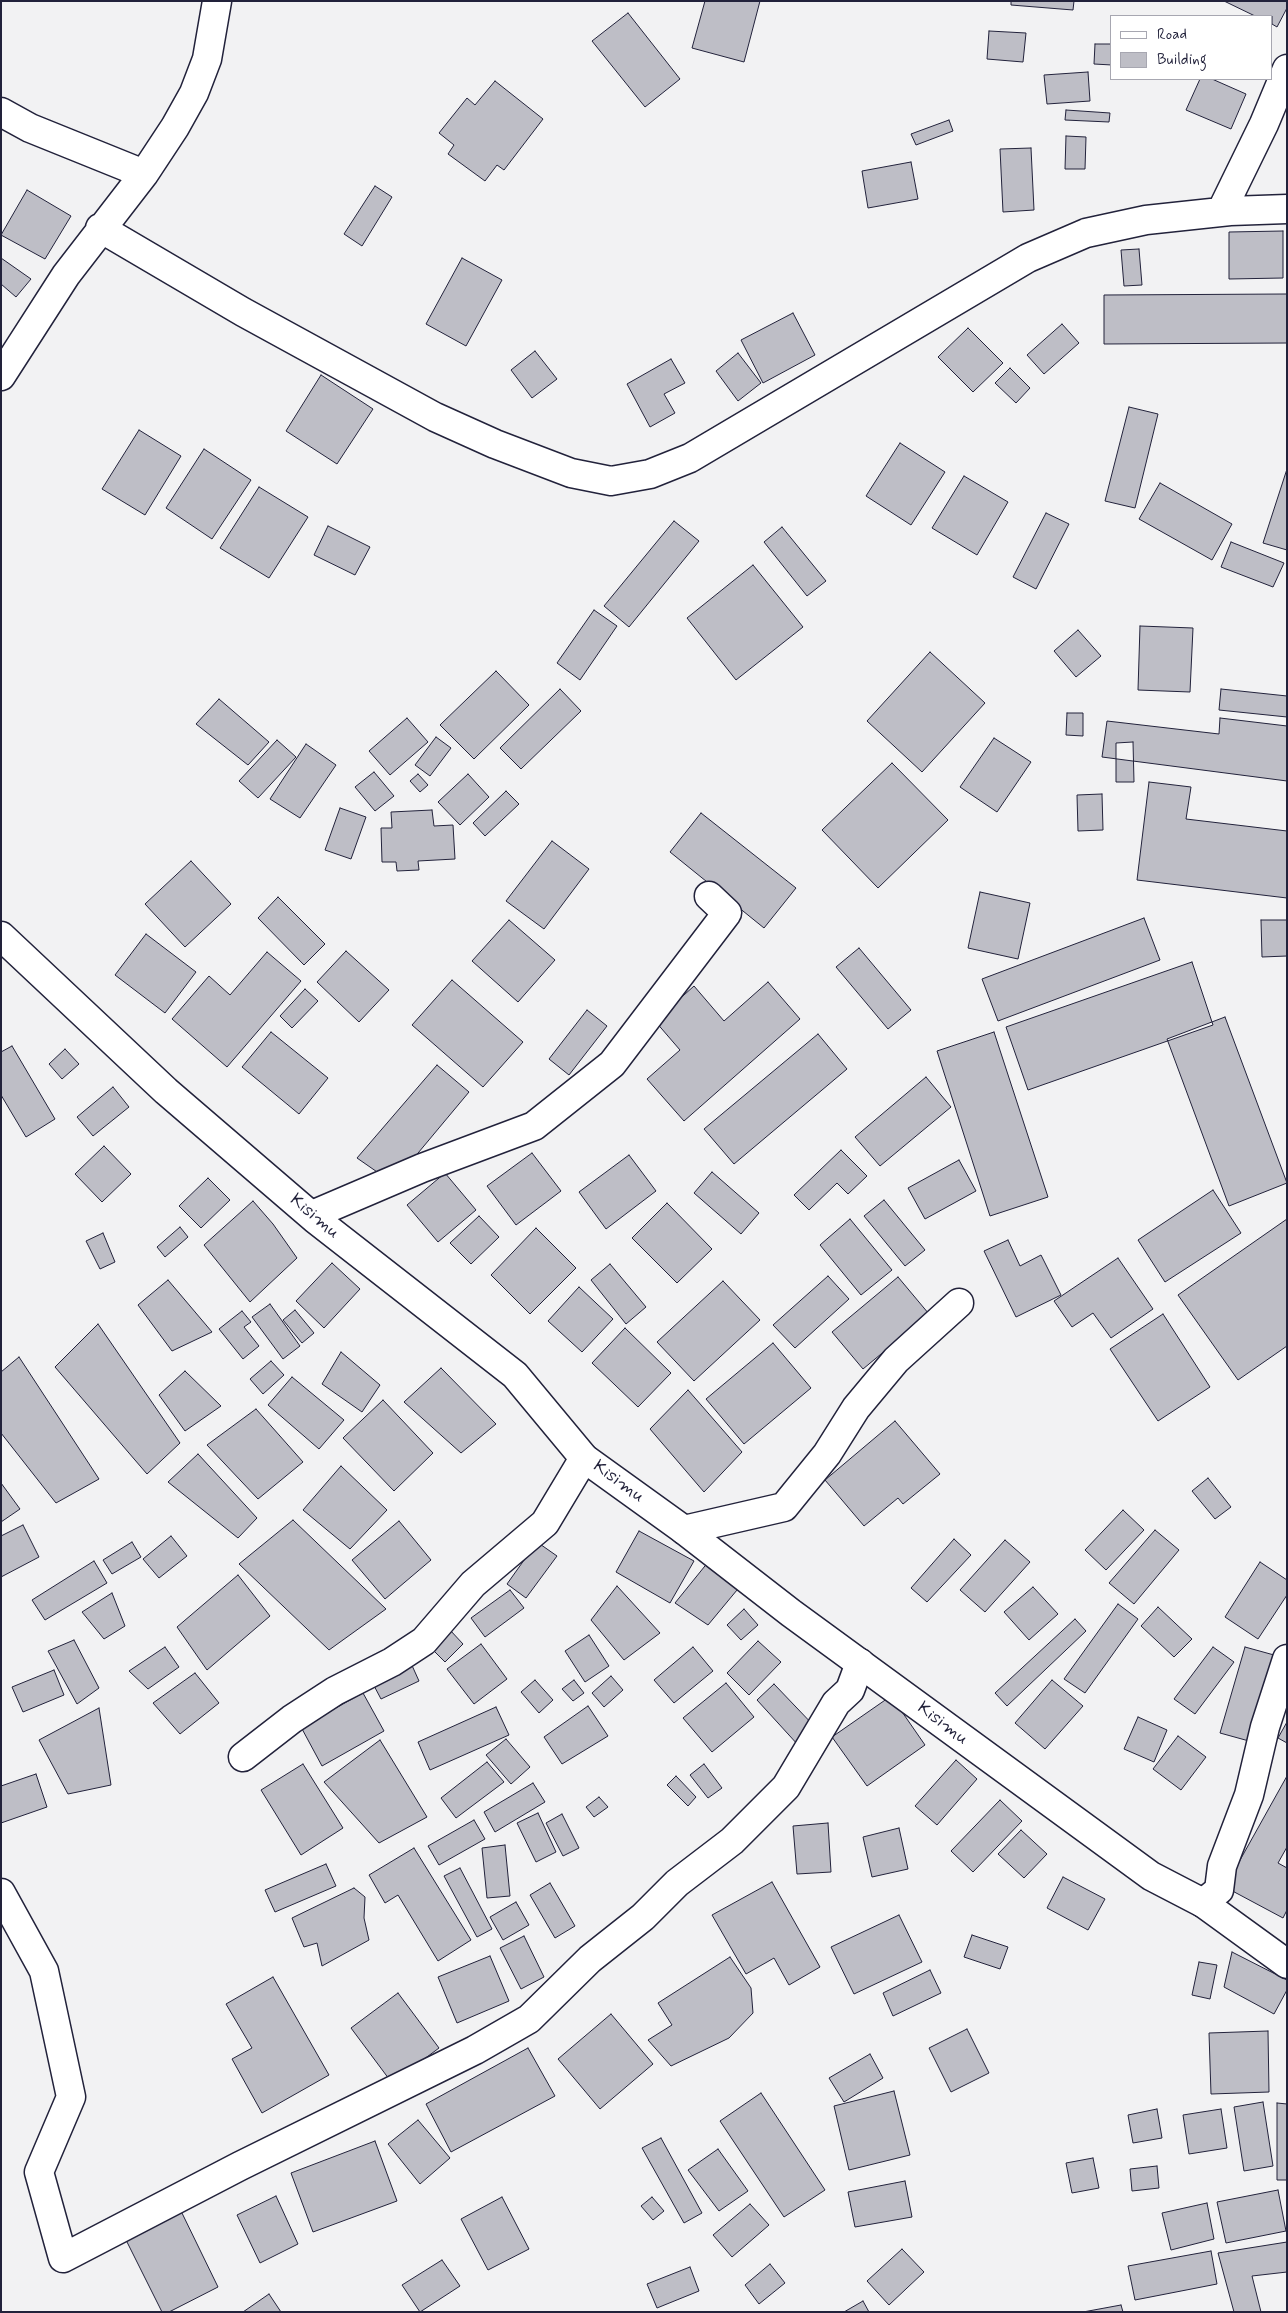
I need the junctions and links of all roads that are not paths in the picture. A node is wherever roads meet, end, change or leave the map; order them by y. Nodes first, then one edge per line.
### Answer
1 (216, 1) edge
2 (1287, 69) edge
3 (1, 112) edge
4 (144, 174) junction
5 (1287, 209) edge
6 (1221, 212) junction
7 (100, 228) junction
8 (1, 376) edge
9 (709, 896) dead end
10 (1, 936) edge
11 (312, 1215) junction
12 (959, 1303) dead end
13 (584, 1458) junction
14 (684, 1530) junction
15 (1287, 1659) edge
16 (860, 1663) junction
17 (243, 1757) dead end
18 (1, 1893) edge
19 (1203, 1903) junction
20 (1287, 1964) edge

1 - 4 street
2 - 6 street
3 - 4 street
4 - 7 street
5 - 6 street
6 - 7 street
7 - 8 street
9 - 11 street
10 - 11 street, Kisimu
11 - 13 street, Kisimu
12 - 14 street
13 - 14 street, Kisimu
13 - 17 street
14 - 16 street, Kisimu
15 - 19 street
16 - 18 street
16 - 19 street, Kisimu
19 - 20 street, Kisimu

